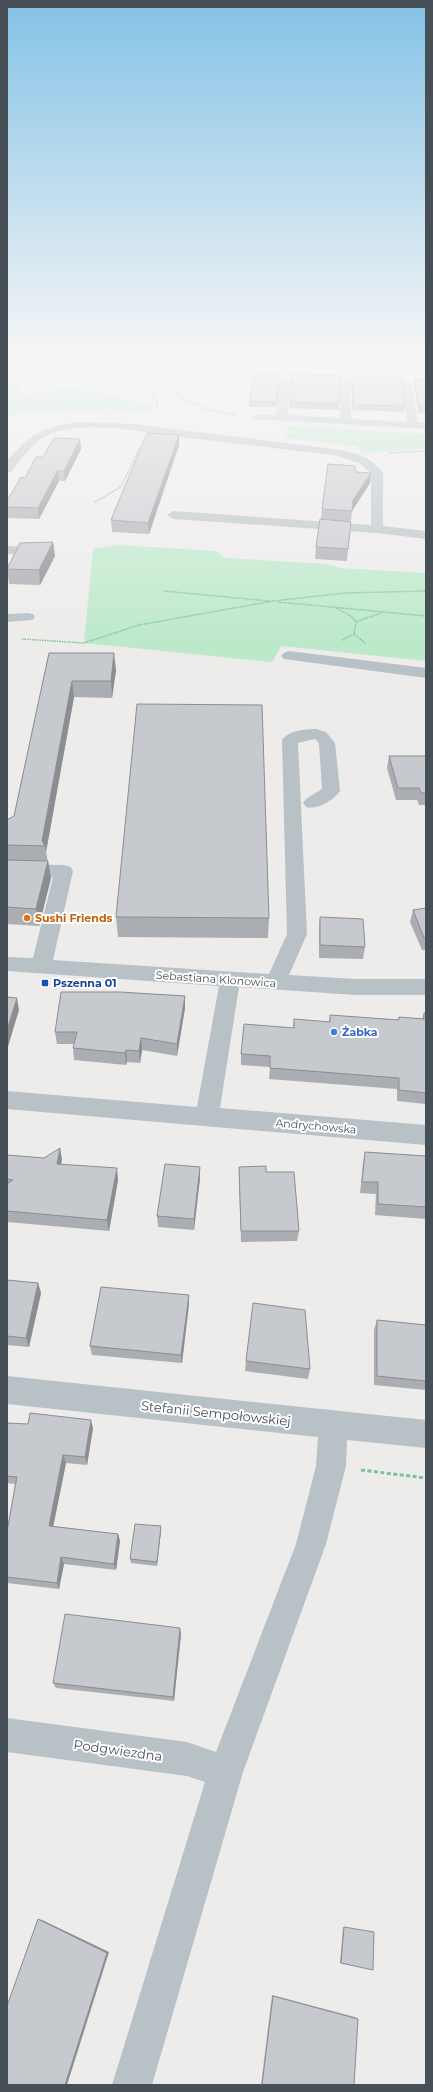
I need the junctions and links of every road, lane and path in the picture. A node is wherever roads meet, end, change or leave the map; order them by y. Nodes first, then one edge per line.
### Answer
1 (21, 454) edge
2 (137, 454) edge
3 (333, 454) edge
4 (134, 460) junction
5 (139, 466) edge
6 (7, 469) edge
7 (95, 502) dead end
8 (173, 515) dead end
9 (377, 529) junction
10 (426, 535) edge
11 (7, 550) edge
12 (30, 551) edge
13 (164, 591) dead end
14 (426, 591) edge
15 (273, 601) junction
16 (332, 607) junction
17 (386, 612) junction
18 (426, 616) edge
19 (28, 617) dead end
20 (7, 618) edge
21 (356, 622) junction
22 (15, 639) dead end
23 (366, 643) dead end
24 (289, 656) dead end
25 (426, 673) edge
26 (312, 803) dead end
27 (7, 870) edge
28 (7, 964) edge
29 (40, 967) junction
30 (230, 980) junction
31 (275, 983) junction
32 (426, 987) edge
33 (7, 1100) edge
34 (207, 1118) junction
35 (426, 1135) edge
36 (7, 1390) edge
37 (333, 1424) junction
38 (426, 1434) edge
39 (331, 1466) junction
40 (426, 1478) edge
41 (7, 1735) edge
42 (226, 1772) junction
43 (132, 2085) edge

1 - 6 street
2 - 4 path
3 - 9 street
4 - 5 path
4 - 7 path
8 - 9 street
9 - 10 street
11 - 12 street
13 - 15 path
14 - 15 path
15 - 16 path
15 - 22 path
16 - 17 path
16 - 21 path
17 - 18 path
17 - 21 path
19 - 20 street
21 - 23 path
24 - 25 street
26 - 31 street
27 - 29 street
28 - 29 street, Sebastiana Klonowica
29 - 30 street, Sebastiana Klonowica
30 - 31 street, Sebastiana Klonowica
30 - 34 street
31 - 32 street, Sebastiana Klonowica
33 - 34 street, Andrychowska
34 - 35 street, Andrychowska
36 - 37 street, Stefanii Sempołowskiej
37 - 38 street, Stefanii Sempołowskiej
37 - 39 street
39 - 40 path
39 - 42 street
41 - 42 street, Podgwiezdna
42 - 43 street

